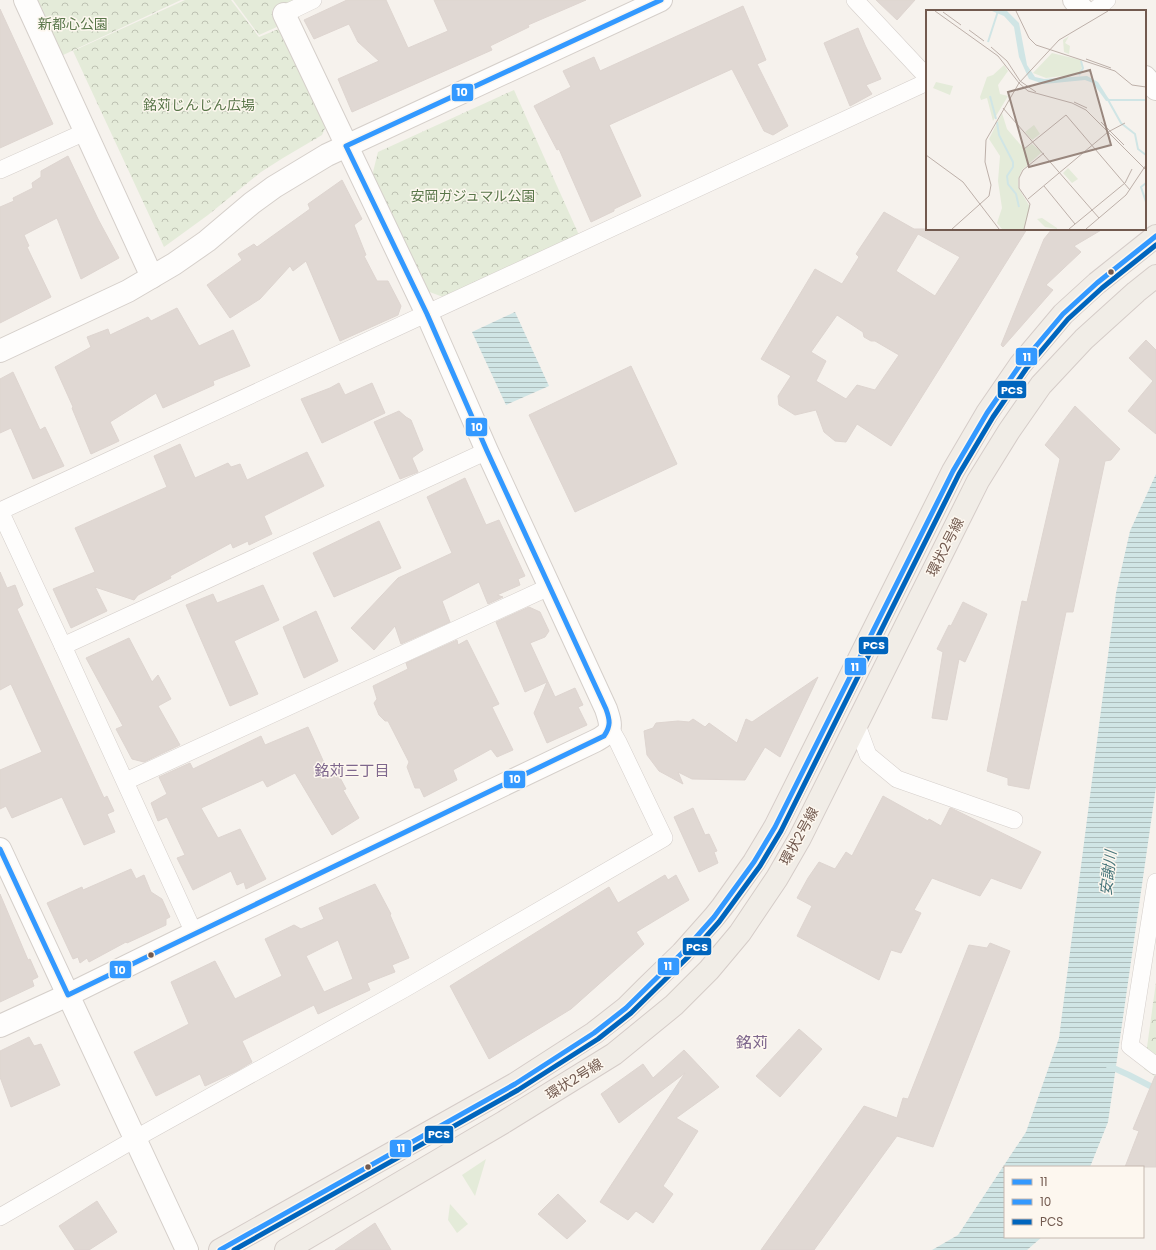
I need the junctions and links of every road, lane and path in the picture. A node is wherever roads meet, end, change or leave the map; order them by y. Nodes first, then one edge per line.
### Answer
1 (25, 0) edge
2 (313, 0) edge
3 (662, 0) edge
4 (856, 0) edge
5 (1074, 0) edge
6 (1107, 0) edge
7 (1083, 10) edge
8 (1095, 10) edge
9 (284, 14) joint
10 (926, 76) edge
11 (1146, 78) edge
12 (926, 82) edge
13 (1156, 89) edge
14 (85, 132) junction
15 (346, 146) junction
16 (0, 170) edge
17 (1156, 236) edge
18 (1156, 276) edge
19 (152, 277) junction
20 (427, 314) junction
21 (0, 351) edge
22 (487, 451) junction
23 (0, 511) edge
24 (549, 587) junction
25 (63, 646) junction
26 (856, 725) junction
27 (610, 728) junction
28 (126, 781) junction
29 (1014, 820) dead end
30 (0, 849) edge
31 (1156, 882) edge
32 (194, 933) junction
33 (68, 995) junction
34 (0, 1026) edge
35 (1156, 1066) edge
36 (136, 1139) junction
37 (0, 1217) edge
38 (187, 1250) edge
39 (220, 1250) edge
40 (286, 1250) edge

1 - 14 street
2 - 9 street
3 - 15 street
4 - 10 street
5 - 7 street
6 - 8 street
9 - 15 street
11 - 13 street
12 - 20 street
14 - 16 street
14 - 19 street
15 - 19 street
15 - 20 street
17 - 39 main road, 環状2号線
18 - 26 main road, 環状2号線
19 - 21 street
20 - 22 street
20 - 23 street
22 - 24 street
22 - 25 street
23 - 25 street
24 - 27 street
24 - 28 street
25 - 28 street
26 - 29 street
26 - 40 main road, 環状2号線
27 - 32 street
27 - 36 street
28 - 32 street
30 - 33 street
31 - 35 street
32 - 33 street
33 - 34 street
33 - 36 street
36 - 37 street
36 - 38 street

